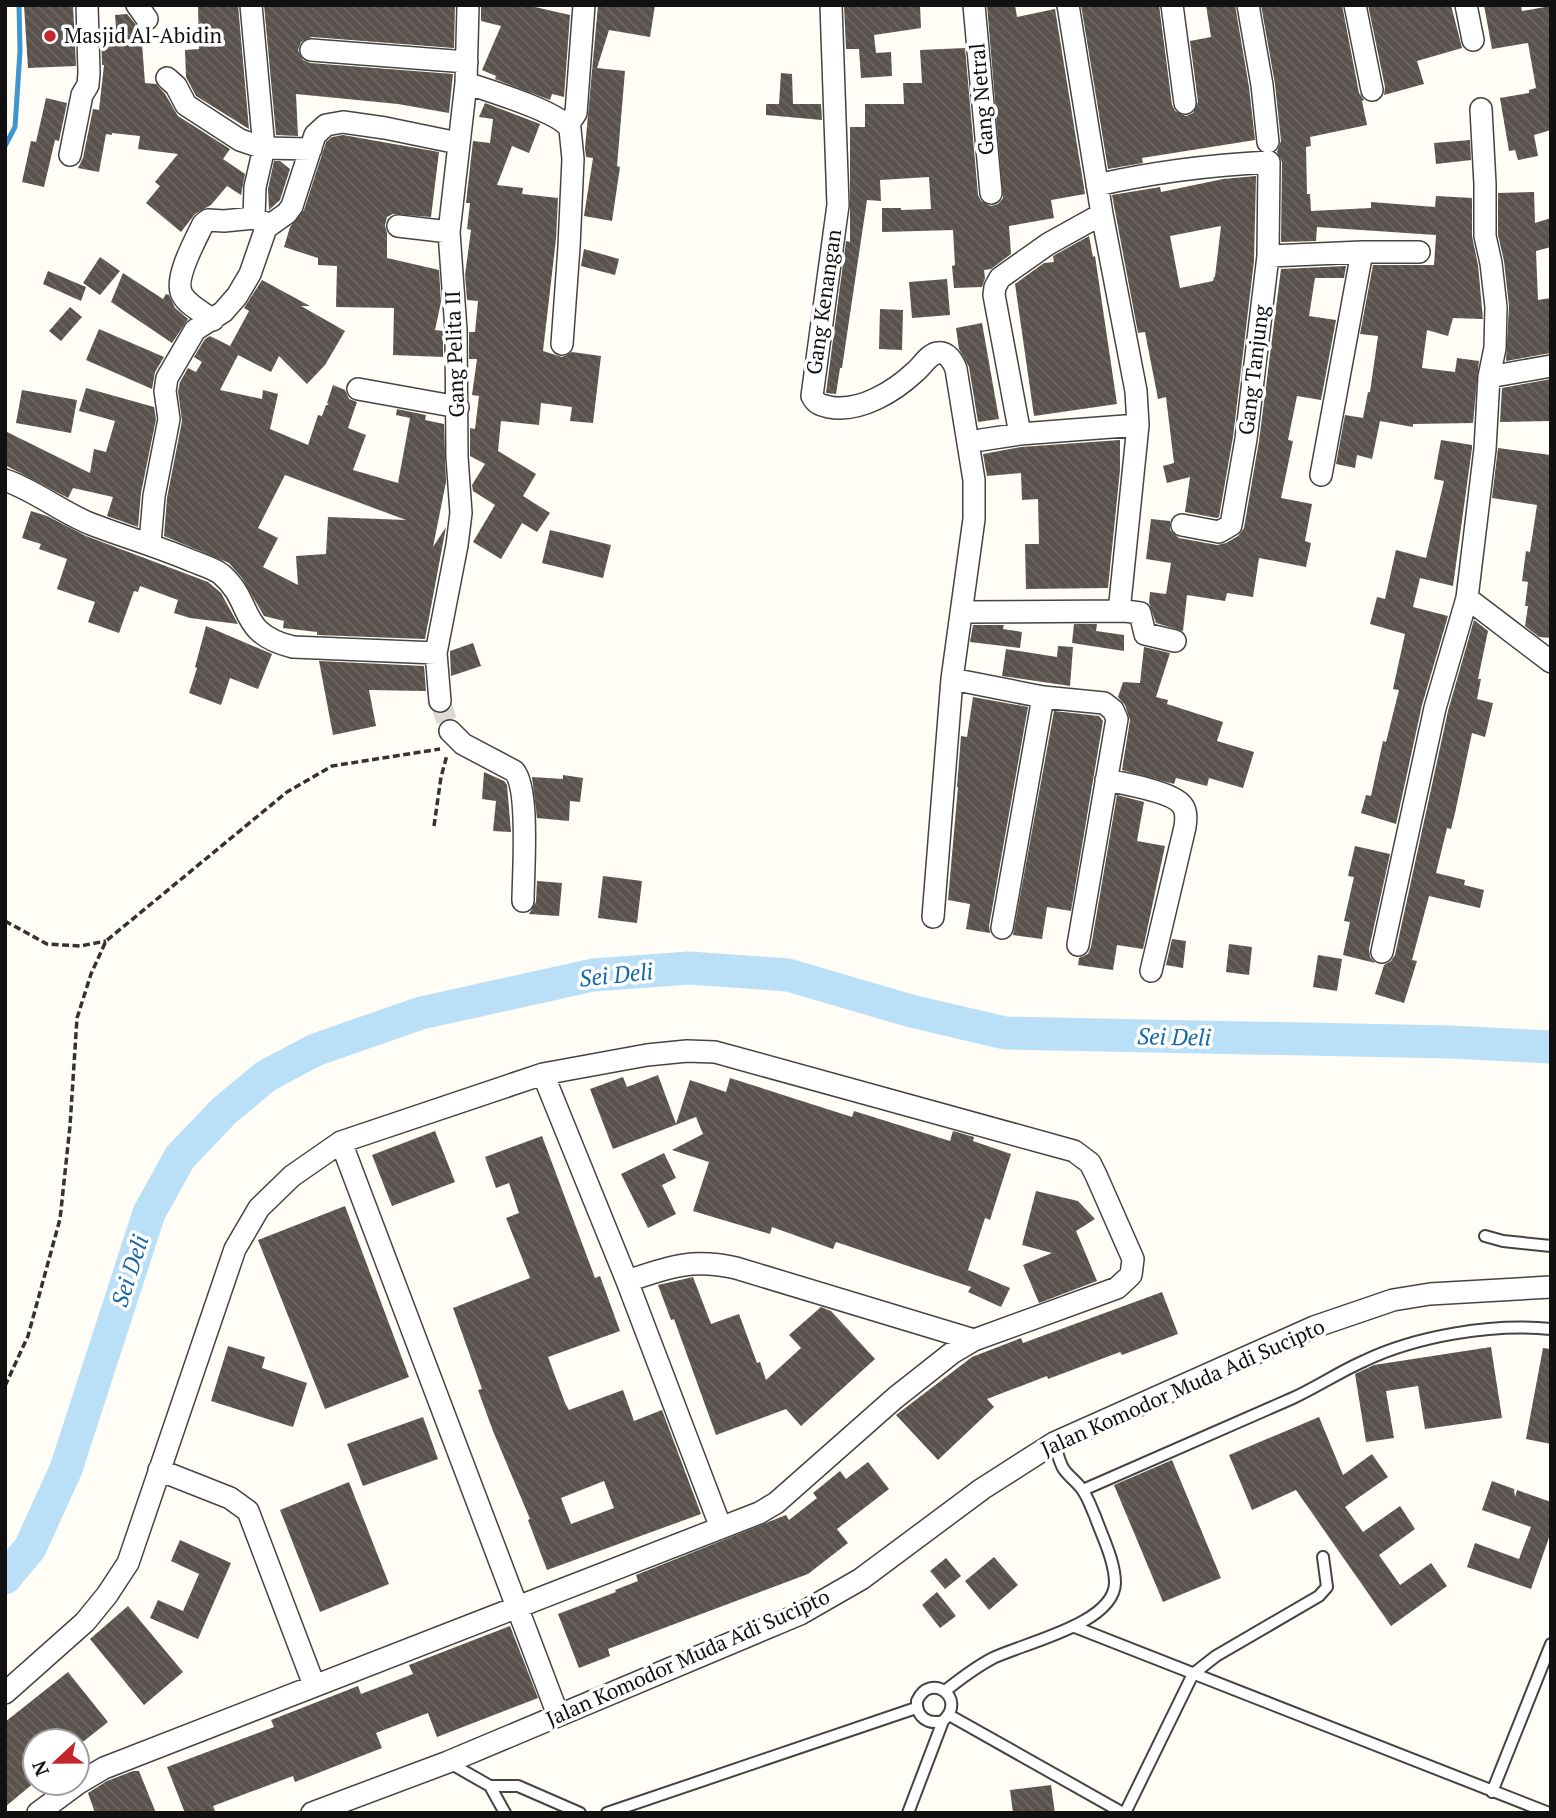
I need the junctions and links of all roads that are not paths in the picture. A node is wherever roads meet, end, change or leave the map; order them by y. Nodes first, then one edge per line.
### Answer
1 (87, 5) edge
2 (250, 5) edge
3 (468, 5) edge
4 (584, 5) edge
5 (831, 5) edge
6 (974, 5) edge
7 (1068, 5) edge
8 (1172, 5) edge
9 (1248, 5) edge
10 (1355, 5) edge
11 (1466, 5) edge
12 (1473, 40) dead end
13 (311, 50) dead end
14 (466, 72) junction
15 (167, 78) dead end
16 (1372, 90) dead end
17 (1185, 103) dead end
18 (1481, 109) dead end
19 (568, 125) junction
20 (458, 143) junction
21 (264, 148) junction
22 (311, 149) junction
23 (1269, 152) junction
24 (70, 155) dead end
25 (1097, 185) junction
26 (991, 193) dead end
27 (1102, 214) junction
28 (261, 221) junction
29 (398, 226) dead end
30 (449, 232) junction
31 (1362, 252) junction
32 (1419, 252) dead end
33 (1268, 256) junction
34 (213, 320) junction
35 (562, 344) dead end
36 (1551, 366) edge
37 (1489, 377) junction
38 (358, 390) dead end
39 (458, 407) junction
40 (1138, 425) junction
41 (1020, 434) junction
42 (975, 440) junction
43 (1321, 475) dead end
44 (14, 483) edge
45 (1182, 525) dead end
46 (150, 543) junction
47 (1467, 598) junction
48 (1121, 602) dead end
49 (962, 612) junction
50 (1175, 641) dead end
51 (436, 653) junction
52 (1551, 662) edge
53 (952, 679) junction
54 (1043, 697) junction
55 (440, 701) tunnel mouth
56 (450, 731) tunnel mouth
57 (1106, 779) junction
58 (523, 901) dead end
59 (933, 917) dead end
60 (1002, 928) dead end
61 (1078, 945) dead end
62 (1382, 952) dead end
63 (1151, 971) dead end
64 (543, 1074) junction
65 (341, 1142) junction
66 (1485, 1236) dead end
67 (1551, 1246) edge
68 (627, 1281) junction
69 (1551, 1287) edge
70 (1551, 1329) edge
71 (974, 1340) junction
72 (1054, 1443) junction
73 (159, 1470) junction
74 (1083, 1489) junction
75 (721, 1528) junction
76 (1323, 1557) dead end
77 (516, 1606) junction
78 (1075, 1627) junction
79 (1551, 1644) edge
80 (1193, 1674) junction
81 (314, 1685) junction
82 (945, 1691) junction
83 (5, 1693) edge
84 (916, 1708) junction
85 (558, 1715) junction
86 (946, 1718) junction
87 (448, 1762) junction
88 (490, 1786) junction
89 (1492, 1792) junction
90 (1546, 1812) edge
91 (38, 1813) edge
92 (312, 1813) edge
93 (505, 1813) edge
94 (580, 1813) edge
95 (607, 1813) edge
96 (908, 1813) edge
97 (1124, 1813) edge

1 - 24 street
2 - 21 street
3 - 14 street, Gang Pelita II
4 - 19 street
5 - 42 street, Gang Kenangan
6 - 26 street, Gang Netral
7 - 25 street
8 - 17 street
9 - 23 street, Gang Tanjung
10 - 16 street
11 - 12 street
13 - 14 street
14 - 19 street
14 - 20 street, Gang Pelita II
15 - 21 street
18 - 37 street
19 - 35 street
20 - 22 street
20 - 30 street, Gang Pelita II
21 - 22 street
21 - 28 street
22 - 28 street
23 - 25 street
23 - 33 street, Gang Tanjung
25 - 27 street
27 - 40 street
27 - 41 street
28 - 34 street
28 - 34 street
29 - 30 street
30 - 39 street, Gang Pelita II
31 - 32 street
31 - 33 street
31 - 43 street
33 - 45 street, Gang Tanjung
34 - 46 street
36 - 37 street
37 - 47 street
38 - 39 street
39 - 51 street, Gang Pelita II
40 - 41 street
40 - 48 street
41 - 42 street
42 - 49 street
44 - 46 street
46 - 51 street
47 - 52 street
47 - 62 street
49 - 50 street
49 - 53 street
51 - 55 street, Gang Pelita II
53 - 54 street
53 - 59 street
54 - 57 street
54 - 60 street
56 - 58 street
57 - 61 street
57 - 63 street
64 - 65 street
64 - 68 street
64 - 71 street
65 - 73 street
65 - 77 street
66 - 67 lane
68 - 71 street
68 - 75 street
69 - 72 street, Jalan Komodor Muda Adi Sucipto
70 - 74 lane
71 - 75 street
72 - 74 lane
72 - 85 street, Jalan Komodor Muda Adi Sucipto
73 - 81 street
73 - 83 street
74 - 78 lane
75 - 77 street
76 - 80 lane
77 - 81 street
77 - 85 street
78 - 80 lane
78 - 82 lane
79 - 89 lane
80 - 89 lane
80 - 97 lane
81 - 91 street
82 - 84 lane
82 - 86 lane
84 - 86 lane
84 - 95 lane
85 - 87 street, Jalan Komodor Muda Adi Sucipto
86 - 96 lane
86 - 97 lane
87 - 88 lane
87 - 92 street, Jalan Komodor Muda Adi Sucipto
88 - 93 lane
88 - 94 lane
89 - 90 lane

